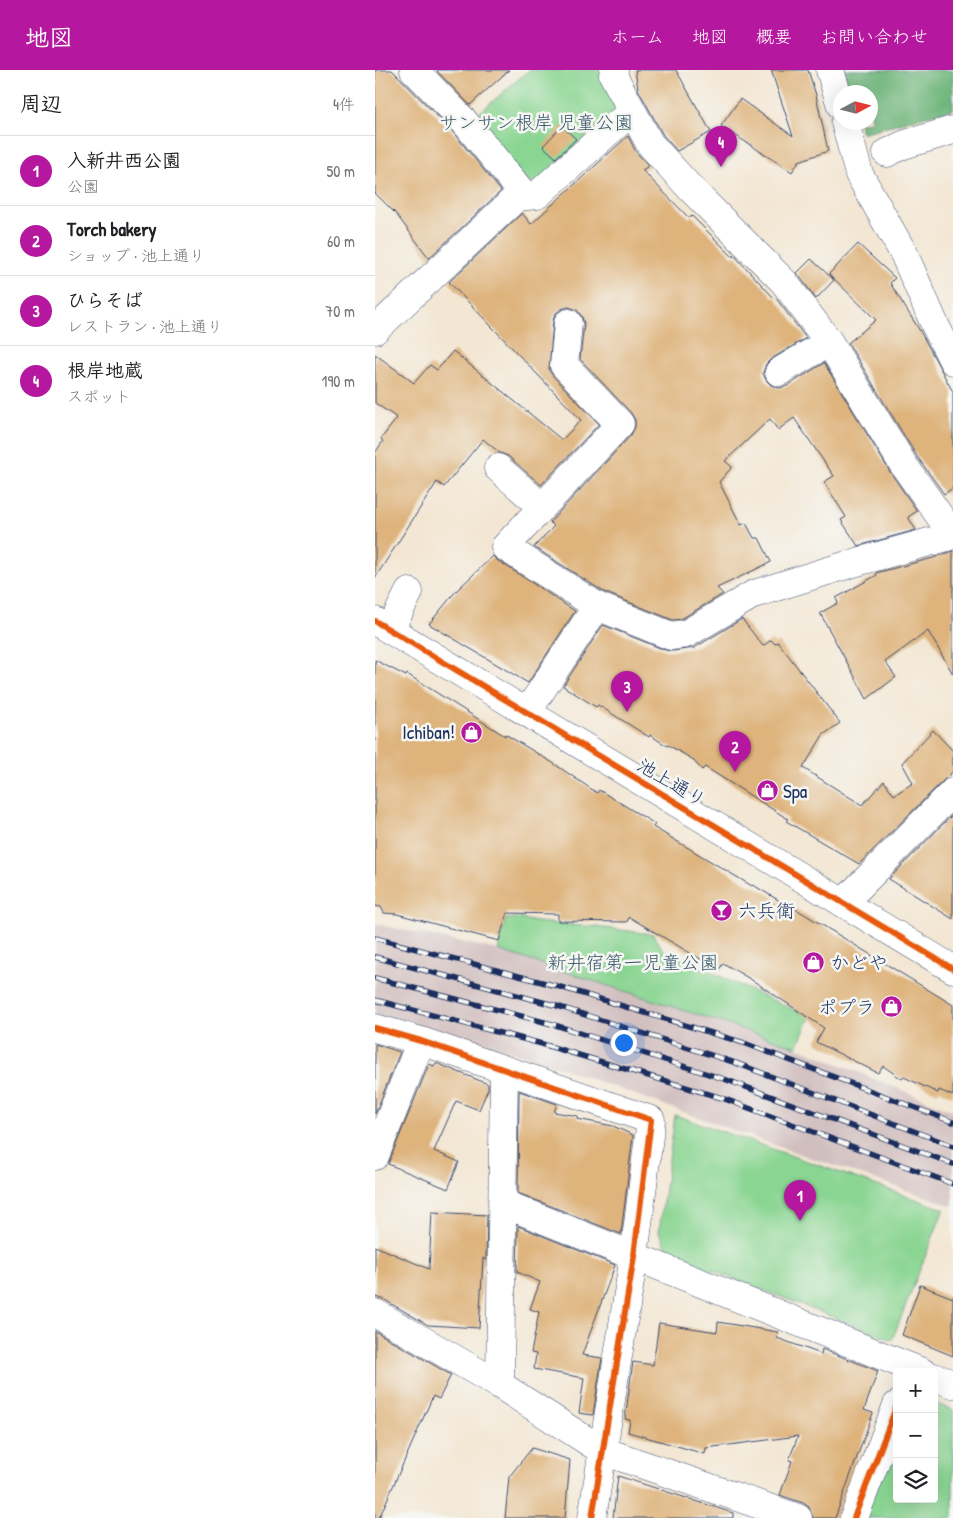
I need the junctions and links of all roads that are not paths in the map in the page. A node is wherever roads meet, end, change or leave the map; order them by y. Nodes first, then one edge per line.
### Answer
1 (414, 70) edge
2 (614, 70) edge
3 (830, 70) edge
4 (835, 85) edge
5 (632, 111) junction
6 (847, 130) edge
7 (953, 130) edge
8 (859, 174) junction
9 (525, 196) junction
10 (568, 323) dead end
11 (375, 330) edge
12 (829, 342) junction
13 (953, 361) edge
14 (779, 372) dead end
15 (498, 468) dead end
16 (542, 507) junction
17 (952, 535) edge
18 (409, 592) dead end
19 (597, 606) junction
20 (380, 626) edge
21 (527, 712) junction
22 (953, 792) edge
23 (843, 903) junction
24 (953, 969) edge
25 (375, 1028) edge
26 (421, 1041) junction
27 (504, 1070) junction
28 (375, 1156) edge
29 (502, 1203) junction
30 (634, 1256) junction
31 (375, 1312) edge
32 (909, 1368) edge
33 (938, 1379) edge
34 (488, 1383) junction
35 (953, 1384) edge
36 (894, 1413) edge
37 (603, 1451) junction
38 (592, 1518) edge
39 (798, 1518) edge
40 (854, 1518) edge

1 - 9 street
2 - 5 street
3 - 4 street
5 - 9 street
5 - 12 street
6 - 8 street
7 - 8 street
8 - 13 street
9 - 11 street
10 - 16 street
12 - 14 street
12 - 17 street
15 - 16 street
16 - 19 street
17 - 19 street
18 - 20 street
19 - 21 street
20 - 21 street, 池上通り
21 - 23 street, 池上通り
22 - 23 street
23 - 24 street, 池上通り
25 - 26 street
26 - 27 street
26 - 28 street
27 - 29 street
27 - 30 street
29 - 30 street
29 - 34 street
30 - 32 street
30 - 37 street
31 - 34 street
33 - 35 street
34 - 37 street
36 - 40 street
37 - 38 street
37 - 39 street

